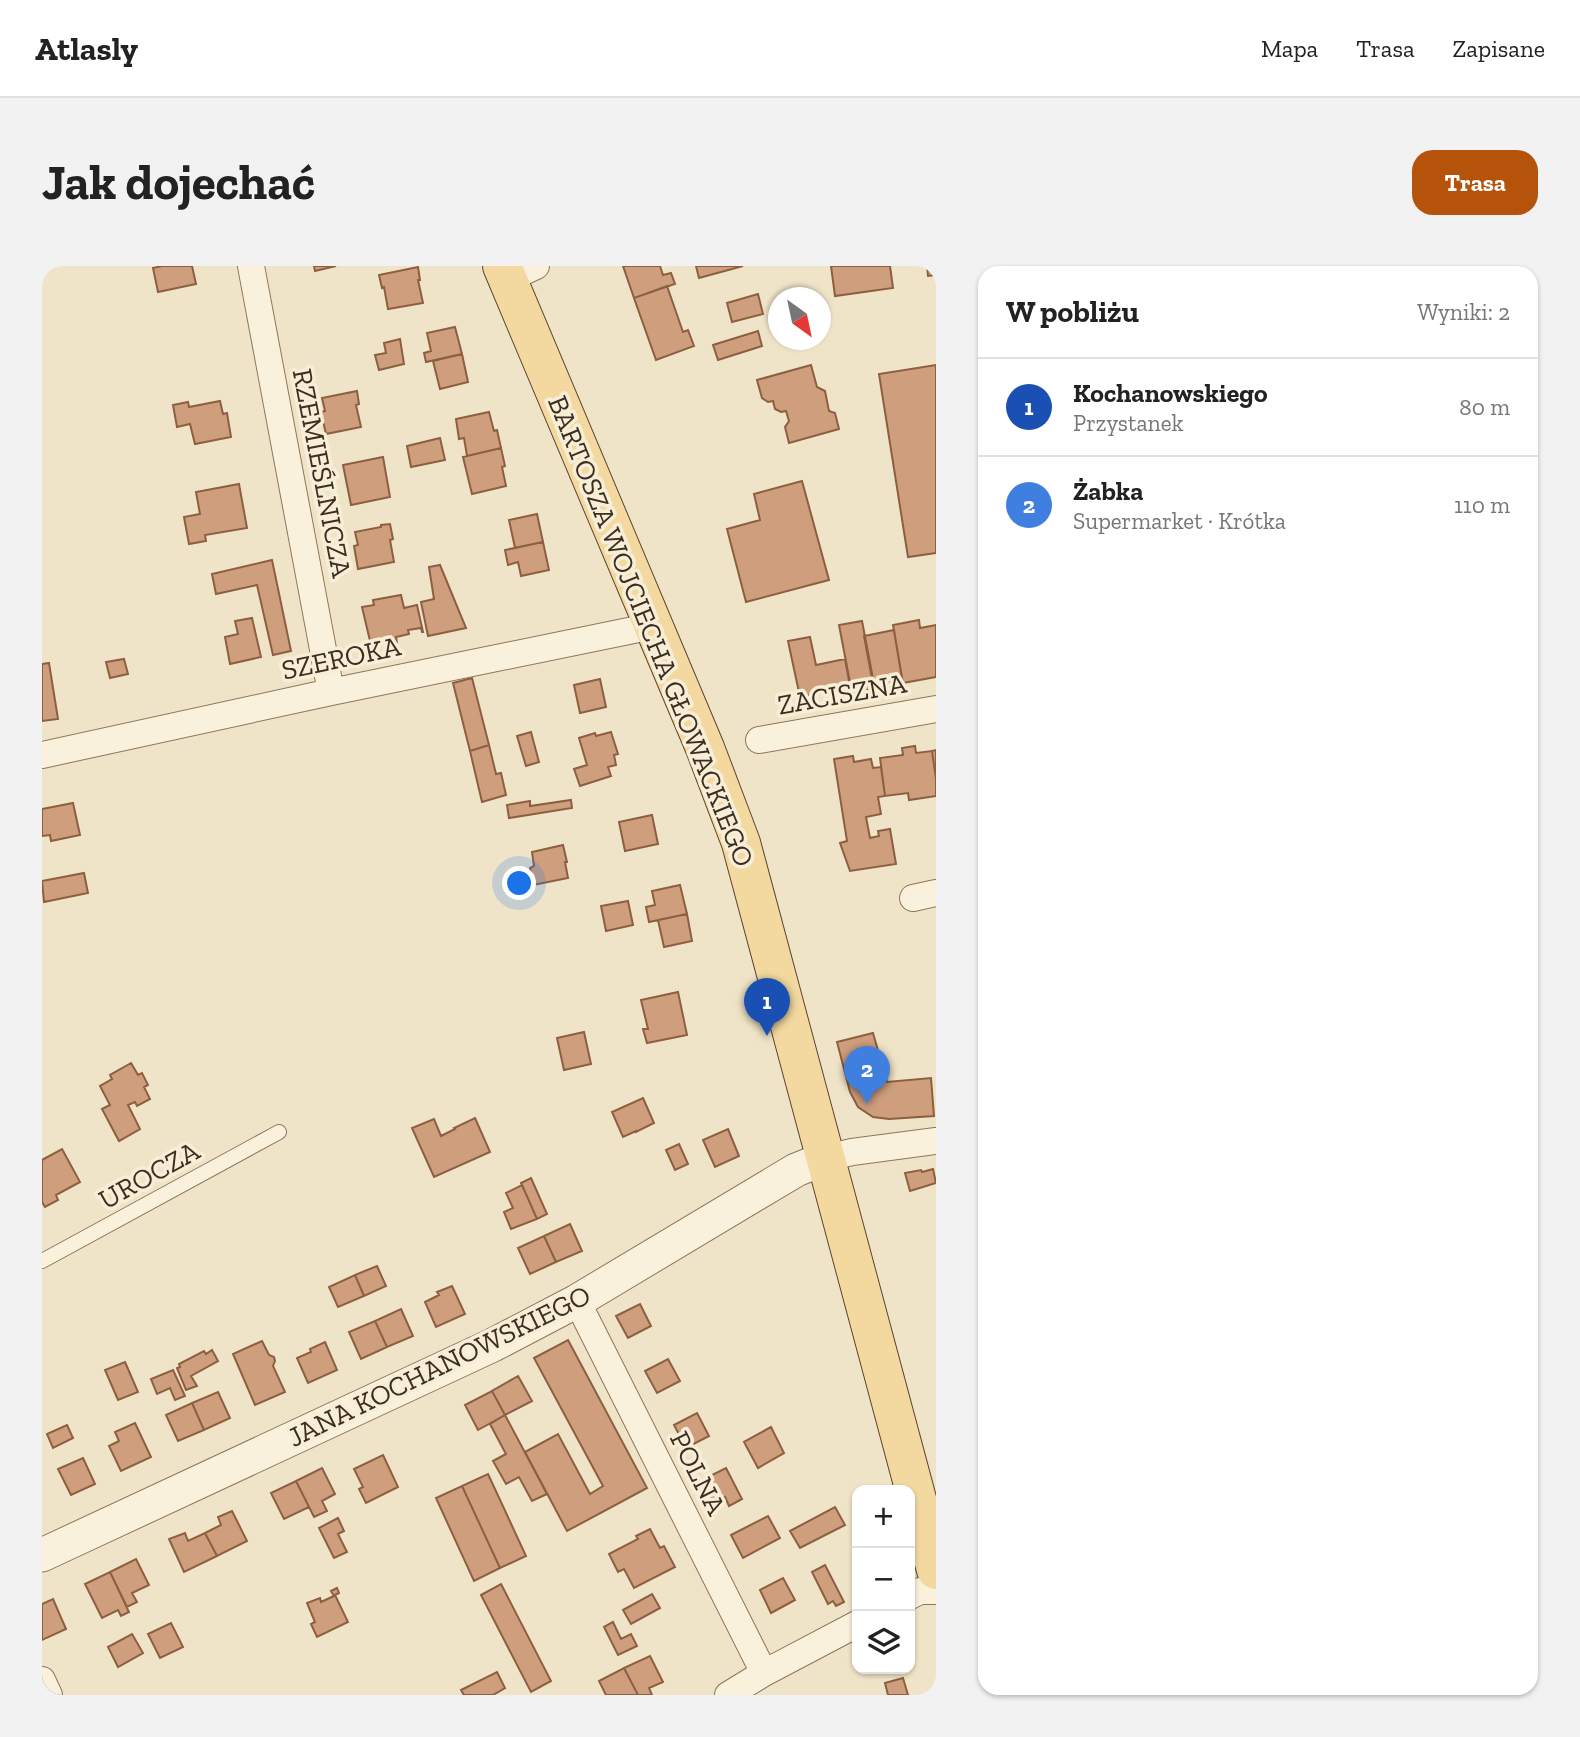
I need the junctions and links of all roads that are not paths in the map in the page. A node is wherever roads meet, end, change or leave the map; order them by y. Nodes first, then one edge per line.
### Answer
1 (251, 266) edge
2 (515, 270) edge
3 (653, 626) junction
4 (331, 692) junction
5 (936, 709) edge
6 (759, 740) dead end
7 (42, 755) edge
8 (279, 1132) dead end
9 (936, 1141) edge
10 (826, 1158) junction
11 (42, 1261) edge
12 (577, 1301) junction
13 (42, 1555) edge
14 (936, 1570) edge
15 (936, 1591) edge
16 (915, 1594) edge
17 (852, 1627) edge
18 (764, 1673) junction
19 (42, 1680) edge
20 (732, 1694) edge
21 (49, 1695) edge

1 - 4 street, RZEMIEŚLNICZA
2 - 3 main road, BARTOSZA WOJCIECHA GŁOWACKIEGO
3 - 4 street, SZEROKA
3 - 10 main road, BARTOSZA WOJCIECHA GŁOWACKIEGO
4 - 7 street, SZEROKA
5 - 6 street, ZACISZNA
8 - 11 lane, UROCZA
9 - 10 street
10 - 12 street, JANA KOCHANOWSKIEGO
10 - 14 main road, BARTOSZA WOJCIECHA GŁOWACKIEGO
12 - 13 street, JANA KOCHANOWSKIEGO
12 - 18 street, POLNA
15 - 16 street
17 - 18 street
18 - 20 street
19 - 21 street

